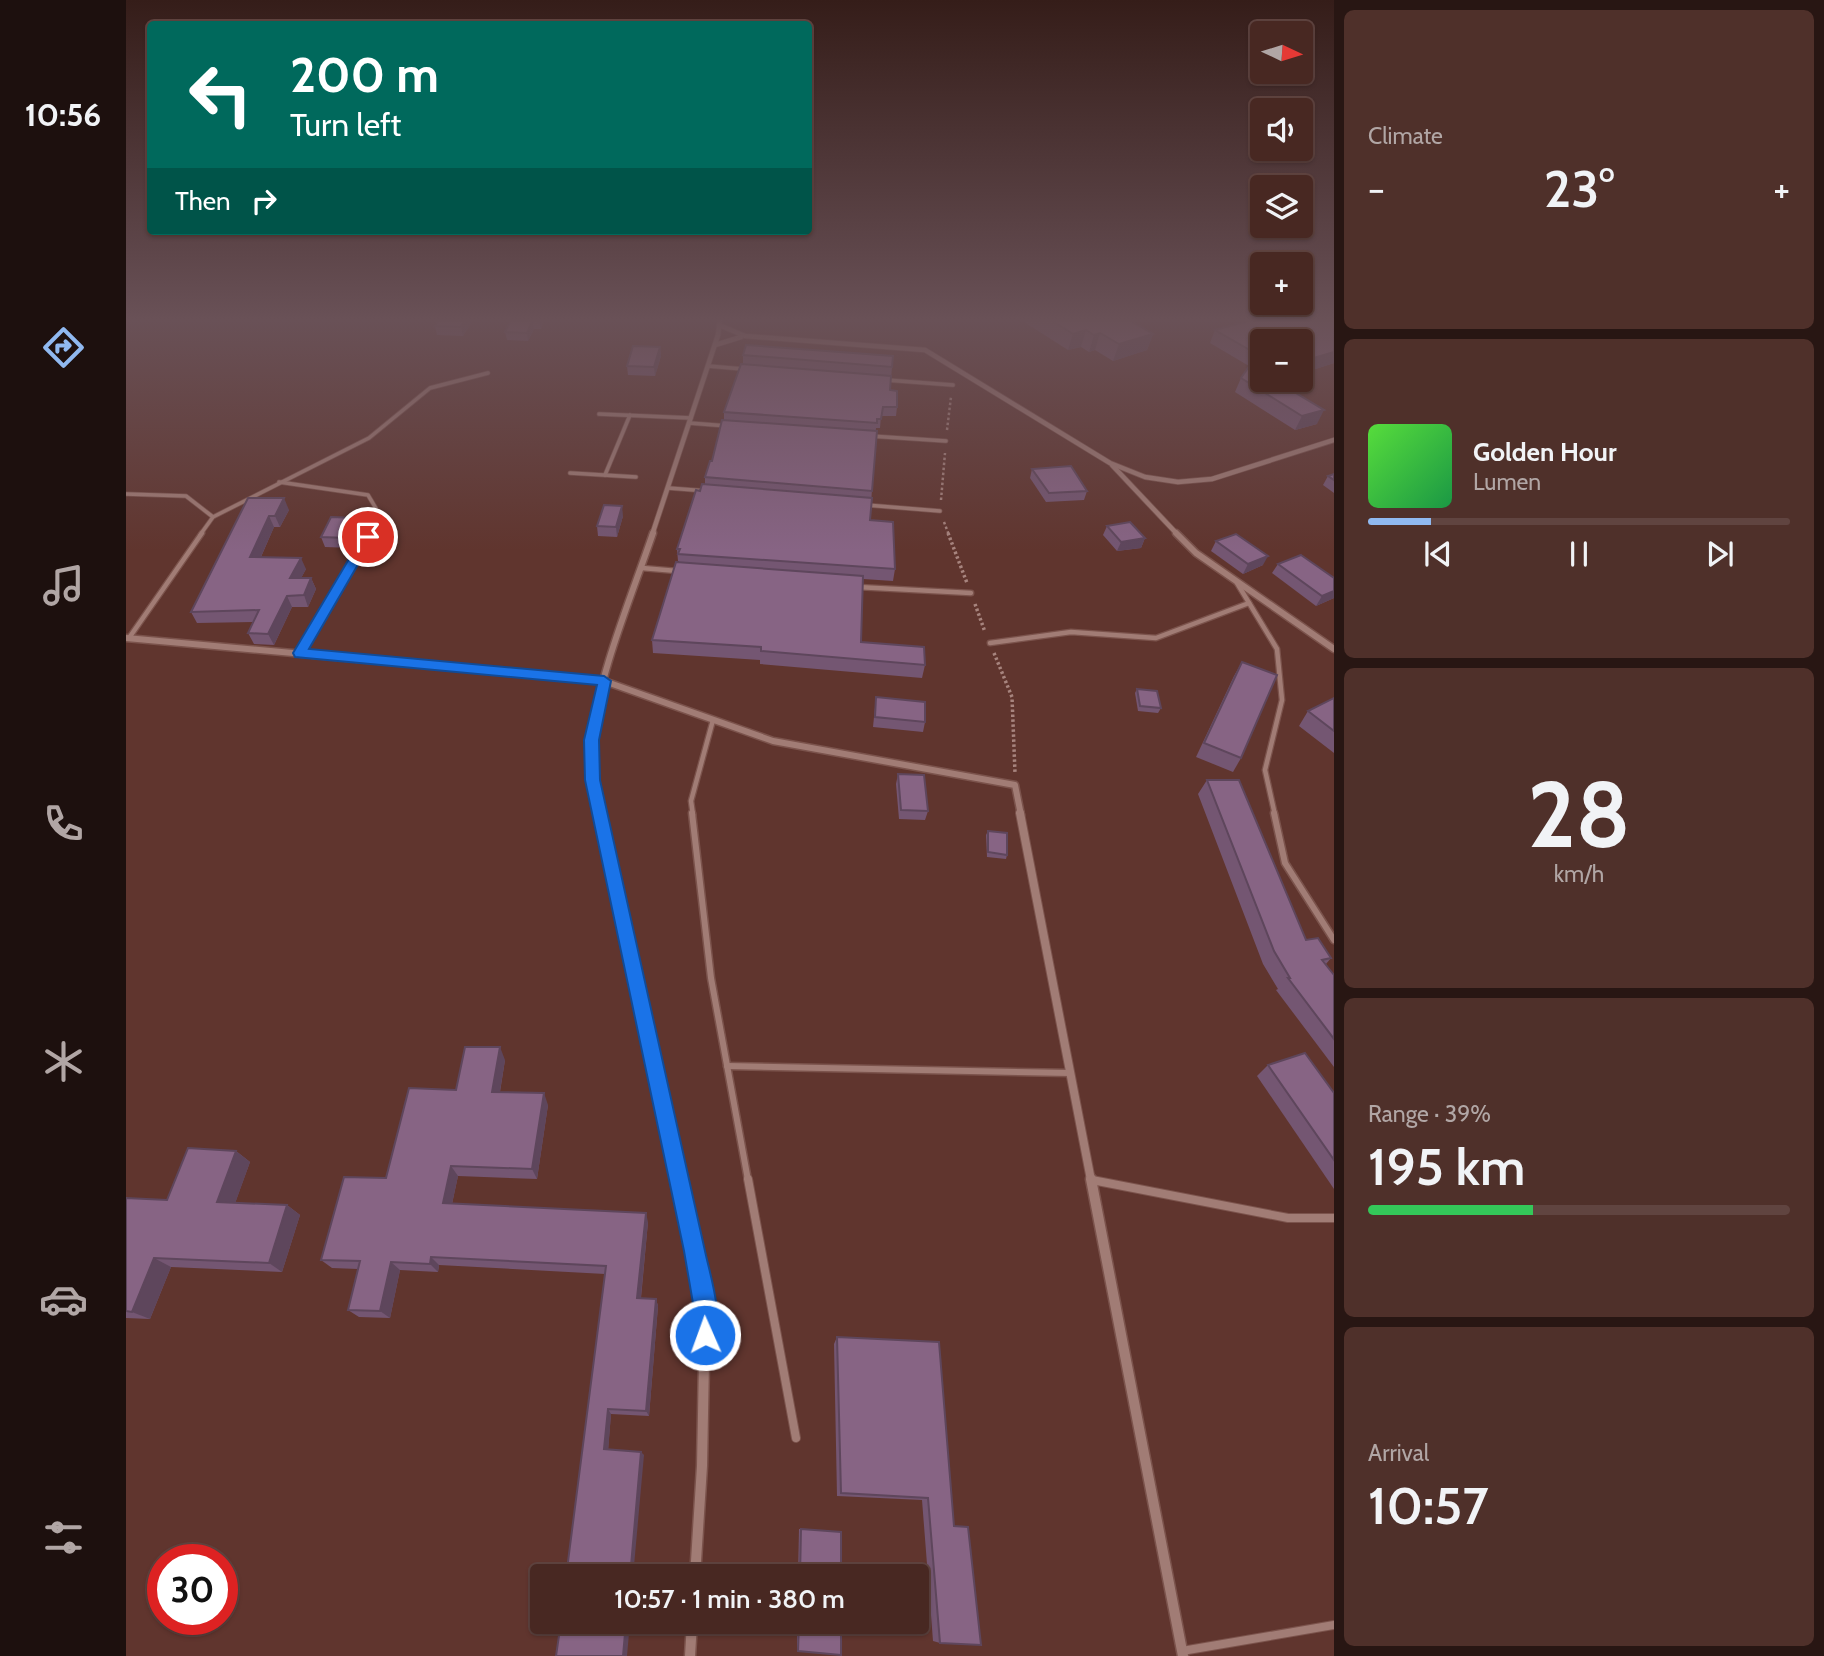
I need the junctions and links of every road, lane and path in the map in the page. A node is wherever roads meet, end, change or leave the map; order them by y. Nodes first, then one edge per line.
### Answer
1 (419, 397) edge
2 (698, 397) edge
3 (951, 397) edge
4 (1002, 397) edge
5 (599, 414) dead end
6 (630, 415) junction
7 (690, 421) junction
8 (731, 426) edge
9 (867, 436) edge
10 (1334, 440) edge
11 (946, 441) junction
12 (1110, 463) junction
13 (570, 473) dead end
14 (606, 475) junction
15 (636, 477) dead end
16 (278, 482) junction
17 (668, 488) junction
18 (710, 491) edge
19 (126, 494) edge
20 (860, 505) edge
21 (940, 512) junction
22 (214, 517) junction
23 (642, 568) junction
24 (681, 572) edge
25 (1236, 580) junction
26 (854, 586) edge
27 (971, 593) junction
28 (1249, 603) junction
29 (128, 638) edge
30 (990, 643) junction
31 (1334, 649) edge
32 (300, 653) junction
33 (604, 681) junction
34 (713, 720) junction
35 (1015, 785) junction
36 (1334, 940) edge
37 (727, 1066) junction
38 (1071, 1073) junction
39 (1092, 1180) junction
40 (1334, 1218) edge
41 (796, 1438) dead end
42 (696, 1564) edge
43 (1334, 1625) edge
44 (691, 1634) edge
45 (1183, 1654) edge
46 (690, 1656) edge

1 - 16 lane
2 - 7 street
3 - 11 path
4 - 12 street
5 - 6 lane
6 - 7 lane
6 - 14 lane
7 - 8 lane
7 - 17 street
9 - 11 lane
10 - 12 street
11 - 21 path
12 - 25 street
13 - 14 lane
14 - 15 lane
16 - 22 lane
16 - 32 lane
17 - 18 lane
17 - 23 street
19 - 22 lane
20 - 21 lane
21 - 27 path
22 - 29 lane
23 - 24 lane
23 - 33 street
25 - 28 lane
25 - 31 street
26 - 27 lane
27 - 30 path
28 - 30 lane
28 - 36 lane
29 - 32 street
30 - 35 path
32 - 33 street
33 - 34 street
33 - 42 street
34 - 35 street
34 - 37 lane
35 - 38 street
37 - 38 lane
37 - 41 lane
38 - 39 street
39 - 40 lane
39 - 45 street
43 - 45 lane
44 - 46 street

